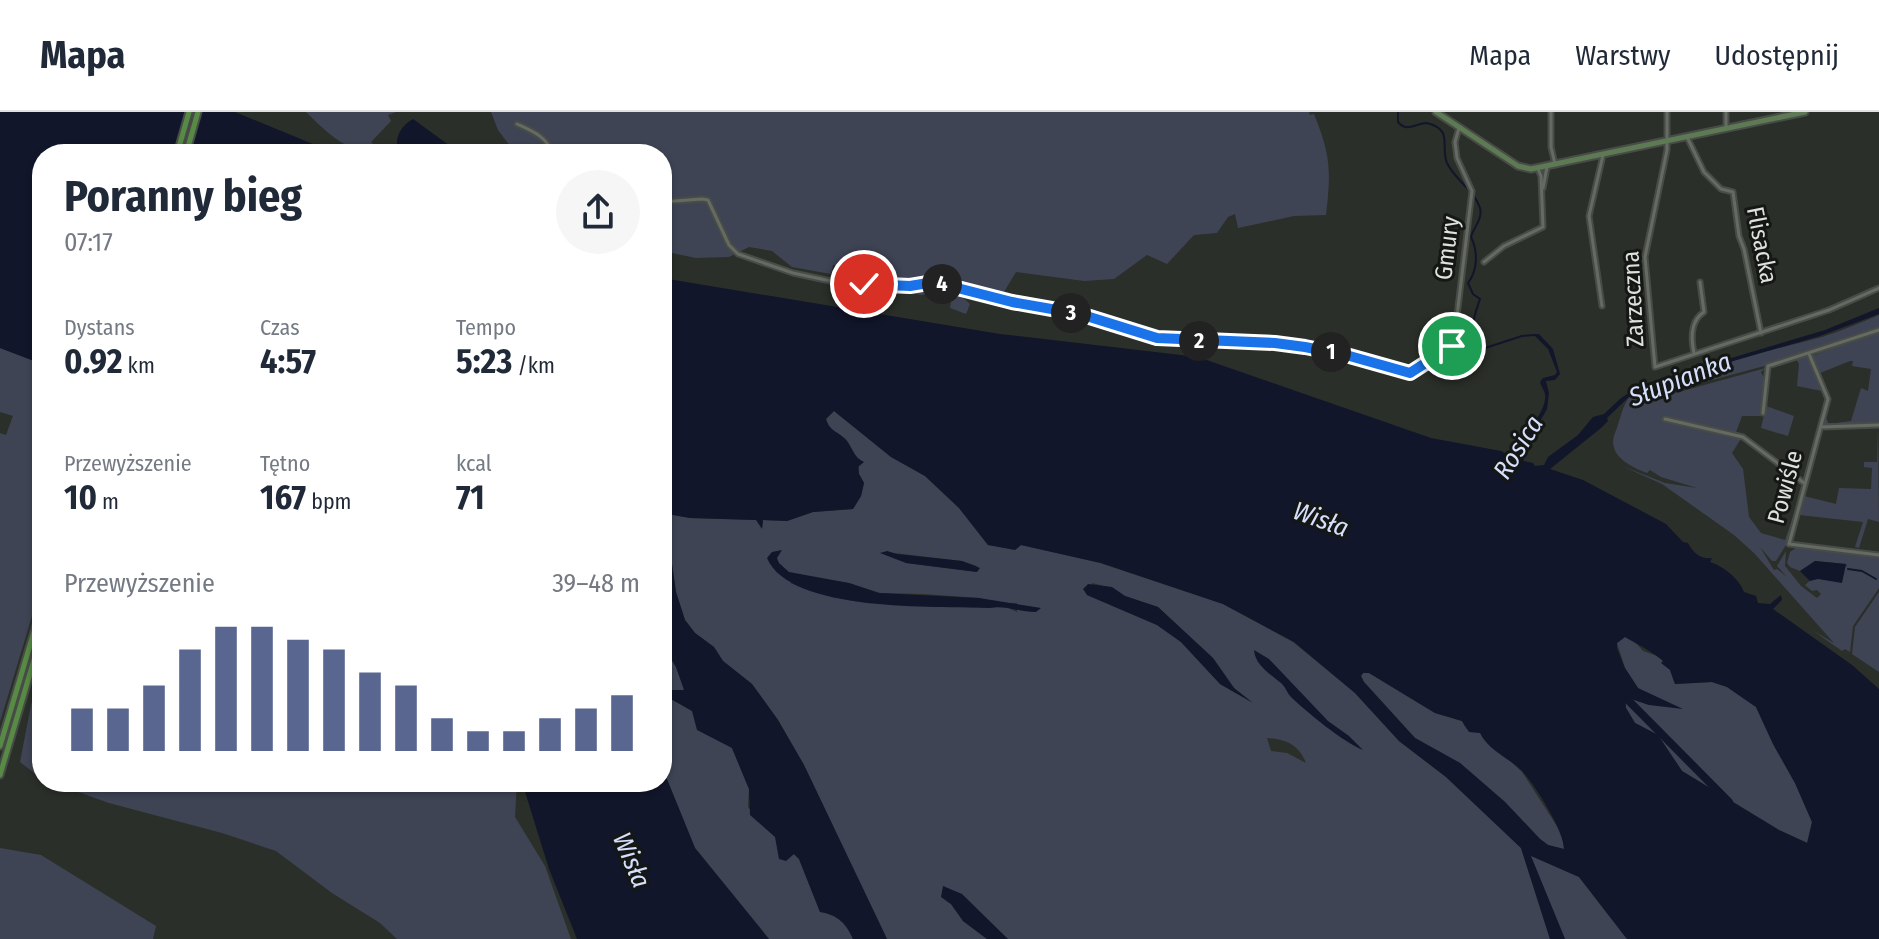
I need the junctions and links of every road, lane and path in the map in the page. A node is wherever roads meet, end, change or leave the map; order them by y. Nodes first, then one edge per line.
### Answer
1 (189, 112) edge
2 (198, 112) edge
3 (1436, 112) edge
4 (1450, 112) edge
5 (1551, 112) edge
6 (1667, 112) edge
7 (1726, 112) edge
8 (1805, 112) edge
9 (1445, 118) junction
10 (517, 124) dead end
11 (1459, 128) junction
12 (1726, 129) junction
13 (1687, 137) junction
14 (1667, 142) junction
15 (180, 144) edge
16 (189, 144) edge
17 (547, 144) edge
18 (1603, 155) junction
19 (1555, 166) junction
20 (1547, 167) junction
21 (1538, 169) junction
22 (1542, 192) junction
23 (672, 201) edge
24 (1484, 262) dead end
25 (1700, 282) dead end
26 (1879, 288) edge
27 (1602, 306) dead end
28 (1879, 330) edge
29 (1761, 333) junction
30 (1694, 354) junction
31 (1809, 354) junction
32 (1763, 413) dead end
33 (1665, 419) dead end
34 (1879, 425) edge
35 (1821, 427) junction
36 (1805, 483) junction
37 (1879, 555) edge
38 (32, 639) edge
39 (32, 667) edge
40 (0, 746) edge
41 (0, 775) edge

1 - 15 main road
2 - 16 main road
3 - 9 street
4 - 9 street
5 - 19 street
6 - 14 street
7 - 12 street
8 - 12 street
9 - 11 street
10 - 17 street
11 - 21 street
11 - 23 street, Gmury
12 - 13 street
13 - 14 street
13 - 29 street, Flisacka
14 - 18 street
14 - 30 street, Zarzeczna
18 - 19 street
18 - 27 street
19 - 20 street
20 - 21 street
20 - 22 street
21 - 22 street
22 - 24 street
25 - 30 street
26 - 29 street, Zarzeczna
28 - 31 street
29 - 30 street, Zarzeczna
31 - 32 street
31 - 35 street, Powiśle
33 - 36 street
34 - 35 street
35 - 36 street, Powiśle
36 - 37 street, Powiśle
38 - 40 main road
39 - 41 main road

